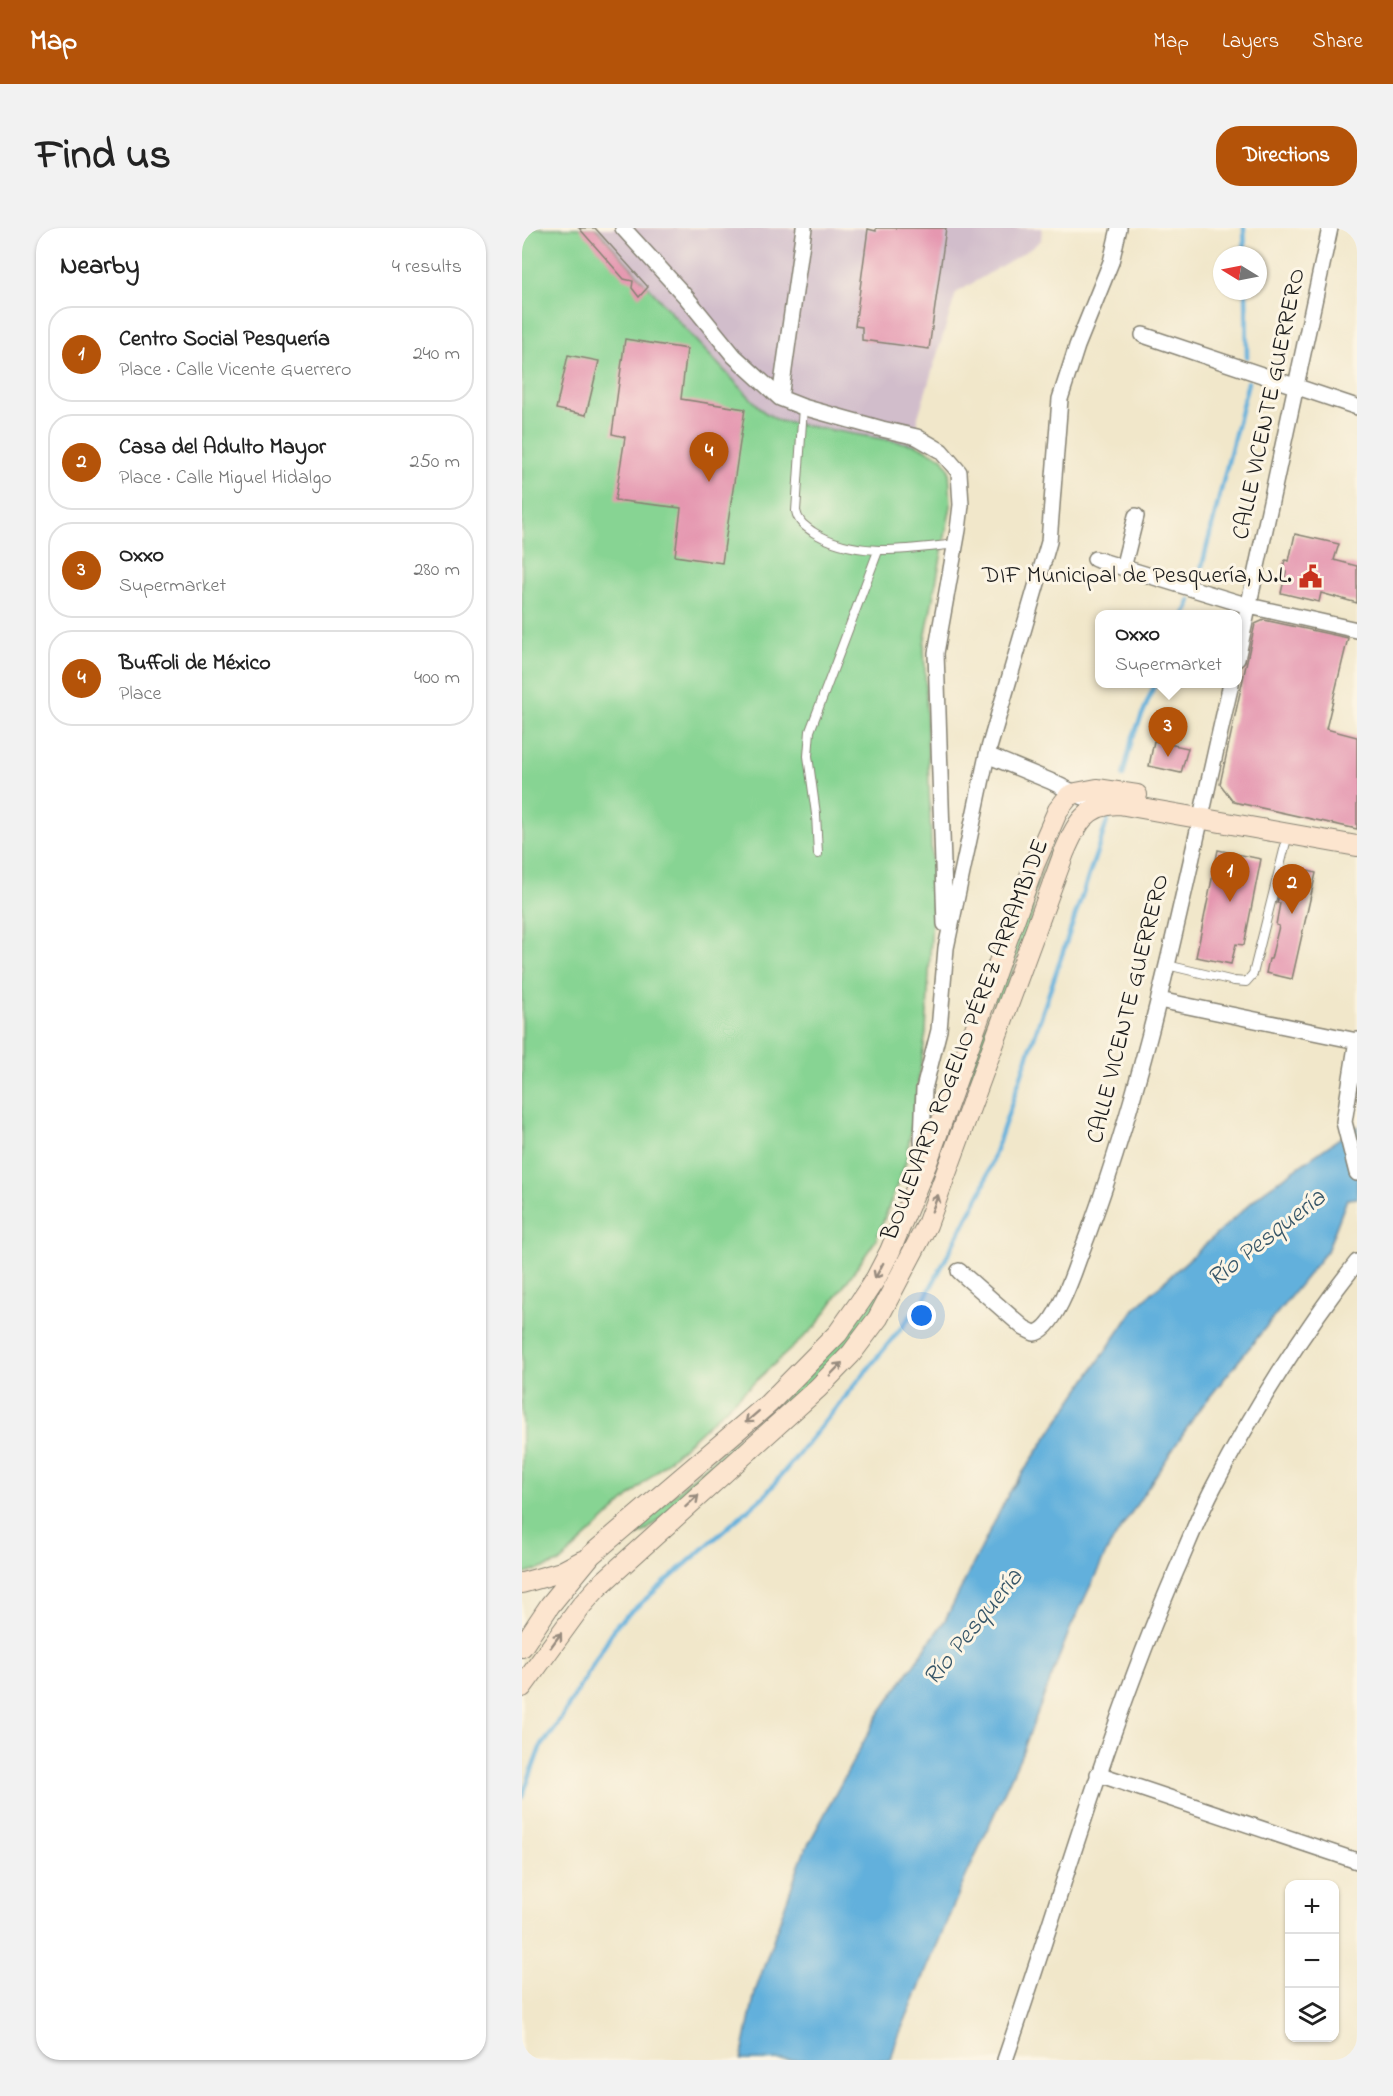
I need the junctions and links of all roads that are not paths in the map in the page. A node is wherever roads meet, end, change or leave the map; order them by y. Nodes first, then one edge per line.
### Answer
1 (623, 228) edge
2 (804, 228) edge
3 (1119, 228) edge
4 (1330, 228) edge
5 (1143, 335) dead end
6 (1297, 387) junction
7 (780, 398) junction
8 (803, 407) junction
9 (1357, 407) edge
10 (1136, 516) dead end
11 (956, 544) junction
12 (878, 550) junction
13 (1095, 559) dead end
14 (1124, 568) junction
15 (1249, 606) junction
16 (1357, 630) edge
17 (1242, 637) edge
18 (1230, 688) edge
19 (987, 755) junction
20 (1076, 793) junction
21 (1097, 807) junction
22 (1201, 812) junction
23 (1289, 830) junction
24 (1357, 838) edge
25 (1357, 846) edge
26 (818, 854) dead end
27 (946, 948) junction
28 (1167, 965) junction
29 (1159, 1000) junction
30 (1357, 1041) edge
31 (926, 1165) junction
32 (947, 1173) junction
33 (1357, 1173) edge
34 (1357, 1262) edge
35 (959, 1271) dead end
36 (591, 1555) junction
37 (522, 1583) edge
38 (522, 1647) edge
39 (522, 1687) edge
40 (1098, 1774) junction
41 (1357, 1862) edge
42 (1005, 2060) edge

1 - 7 street
2 - 7 street
3 - 19 street
4 - 6 street, CALLE VICENTE GUERRERO
5 - 6 street
6 - 9 street
6 - 15 street, CALLE VICENTE GUERRERO
7 - 8 street
8 - 11 street
8 - 12 lane
10 - 14 street
11 - 12 lane
11 - 27 street
12 - 26 lane
13 - 14 street
14 - 15 street
15 - 16 street
15 - 17 street, CALLE VICENTE GUERRERO
18 - 22 street, CALLE VICENTE GUERRERO
19 - 20 street
19 - 27 street
20 - 21 street
20 - 22 main road
20 - 31 main road, BOULEVARD ROGELIO PÉREZ ARRAMBIDE
21 - 22 main road
21 - 32 main road, BOULEVARD ROGELIO PÉREZ ARRAMBIDE
22 - 23 main road
22 - 28 street, CALLE VICENTE GUERRERO
23 - 24 main road
23 - 25 main road
23 - 28 lane
27 - 31 street
28 - 29 street, CALLE VICENTE GUERRERO
29 - 30 street
29 - 35 street, CALLE VICENTE GUERRERO
30 - 33 street
31 - 32 main road
31 -> 36 main road, BOULEVARD ROGELIO PÉREZ ARRAMBIDE
39 -> 32 main road, BOULEVARD ROGELIO PÉREZ ARRAMBIDE
34 - 40 street
36 - 37 main road
36 - 38 main road, BOULEVARD ROGELIO PÉREZ ARRAMBIDE
40 - 41 street
40 - 42 street

